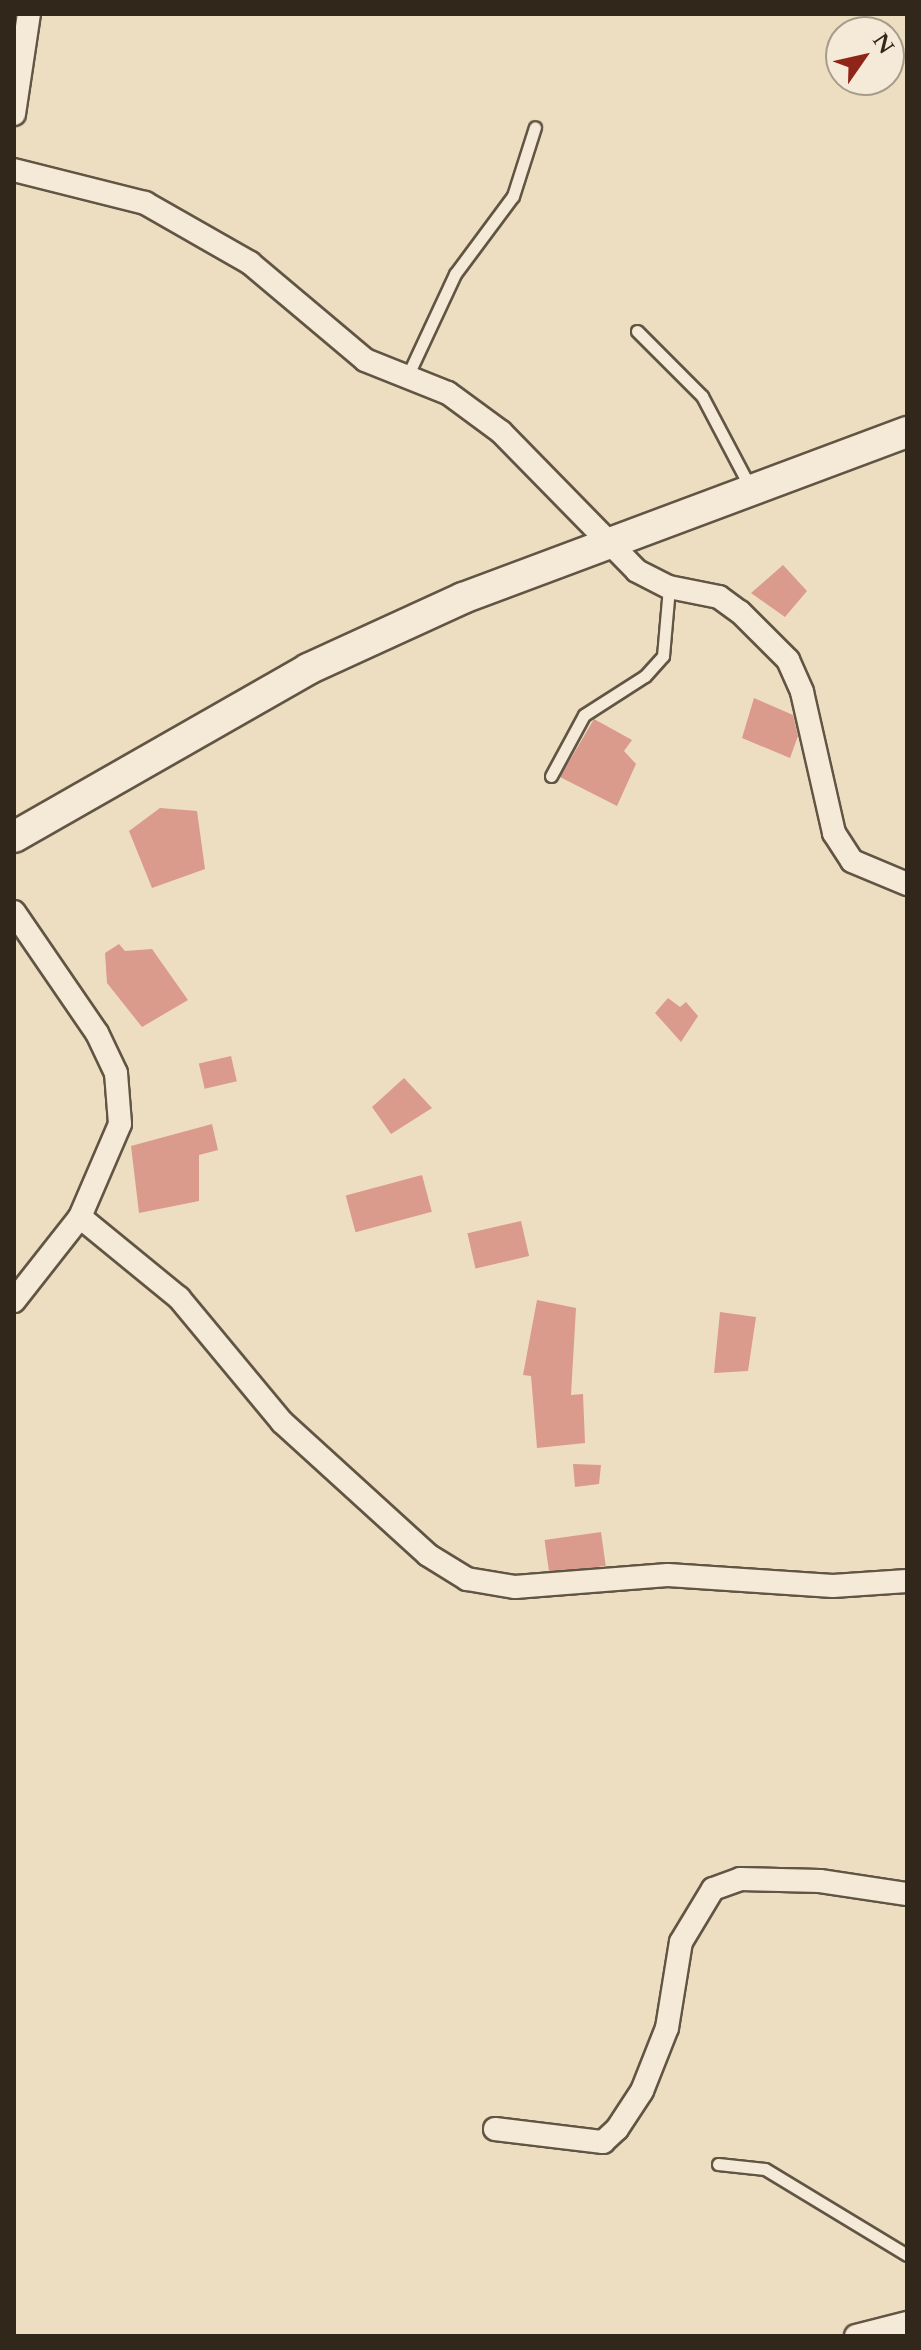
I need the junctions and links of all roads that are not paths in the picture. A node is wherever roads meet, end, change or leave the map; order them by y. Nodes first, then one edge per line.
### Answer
1 (29, 14) edge
2 (14, 114) edge
3 (535, 127) dead end
4 (14, 170) edge
5 (637, 331) dead end
6 (407, 377) junction
7 (907, 432) edge
8 (751, 490) junction
9 (605, 545) junction
10 (669, 587) junction
11 (551, 776) dead end
12 (14, 837) edge
13 (907, 884) edge
14 (14, 912) edge
15 (80, 1217) junction
16 (14, 1301) edge
17 (907, 1581) edge
18 (907, 1894) edge
19 (495, 2129) dead end
20 (718, 2164) dead end
21 (907, 2255) edge
22 (907, 2323) edge
23 (856, 2336) edge

1 - 2 street
3 - 6 lane
4 - 6 street
5 - 8 lane
6 - 9 street
7 - 8 main road
8 - 9 main road
9 - 10 street
9 - 12 main road
10 - 11 lane
10 - 13 street
14 - 15 street
15 - 16 street
15 - 17 street
18 - 19 street
20 - 21 lane
22 - 23 street

